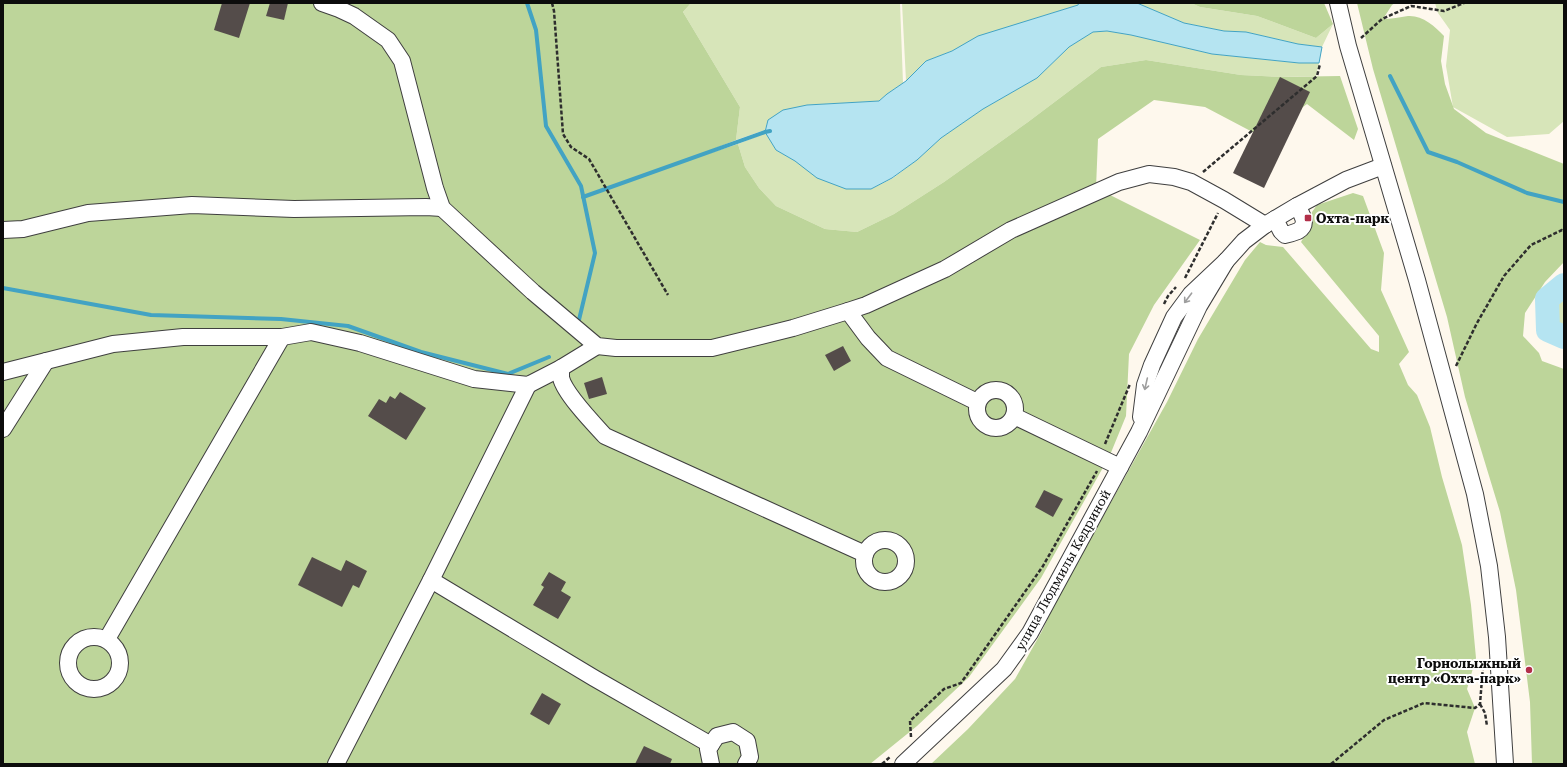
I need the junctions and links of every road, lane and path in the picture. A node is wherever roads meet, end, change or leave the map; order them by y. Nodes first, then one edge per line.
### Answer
1 (322, 3) edge
2 (552, 3) edge
3 (1338, 3) edge
4 (1464, 3) edge
5 (1348, 46) junction
6 (1320, 64) dead end
7 (1383, 166) junction
8 (1191, 182) junction
9 (1224, 200) junction
10 (1297, 206) junction
11 (442, 208) junction
12 (1270, 222) junction
13 (3, 230) edge
14 (1564, 231) edge
15 (668, 295) dead end
16 (848, 311) junction
17 (1161, 311) dead end
18 (282, 336) junction
19 (597, 346) junction
20 (46, 361) junction
21 (561, 368) junction
22 (1455, 368) dead end
23 (3, 372) edge
24 (1130, 384) dead end
25 (528, 385) junction
26 (977, 402) junction
27 (1014, 416) junction
28 (3, 429) edge
29 (1104, 459) junction
30 (1120, 467) junction
31 (865, 554) dead end
32 (431, 580) junction
33 (107, 639) dead end
34 (1475, 708) dead end
35 (911, 737) dead end
36 (711, 745) junction
37 (898, 759) edge
38 (336, 764) edge
39 (711, 764) edge
40 (746, 764) edge
41 (882, 764) edge
42 (1331, 764) edge
43 (1505, 764) edge

1 - 11 street
2 - 15 path
3 - 5 street
4 - 5 path
5 - 7 street
6 - 8 path
7 - 10 street, улица Людмилы Кедриной
7 - 43 street
8 - 9 street
8 - 16 street
9 - 12 street
9 - 17 path
10 - 12 street, улица Людмилы Кедриной
10 - 12 street
11 - 13 street
11 - 19 street
12 - 30 street, улица Людмилы Кедриной
14 - 22 path
16 - 19 street
16 - 26 street
18 - 20 street
18 - 25 street
18 - 33 street
19 - 21 street
20 - 23 street
20 - 28 street
21 - 25 street
21 - 31 street
24 - 29 path
25 - 32 street
26 - 27 street
26 - 27 street
27 - 29 street
29 - 30 street
29 - 35 path
30 - 37 street, улица Людмилы Кедриной
32 - 36 street
32 - 38 street
34 - 42 path
36 - 39 street
36 - 40 street
37 - 41 path

